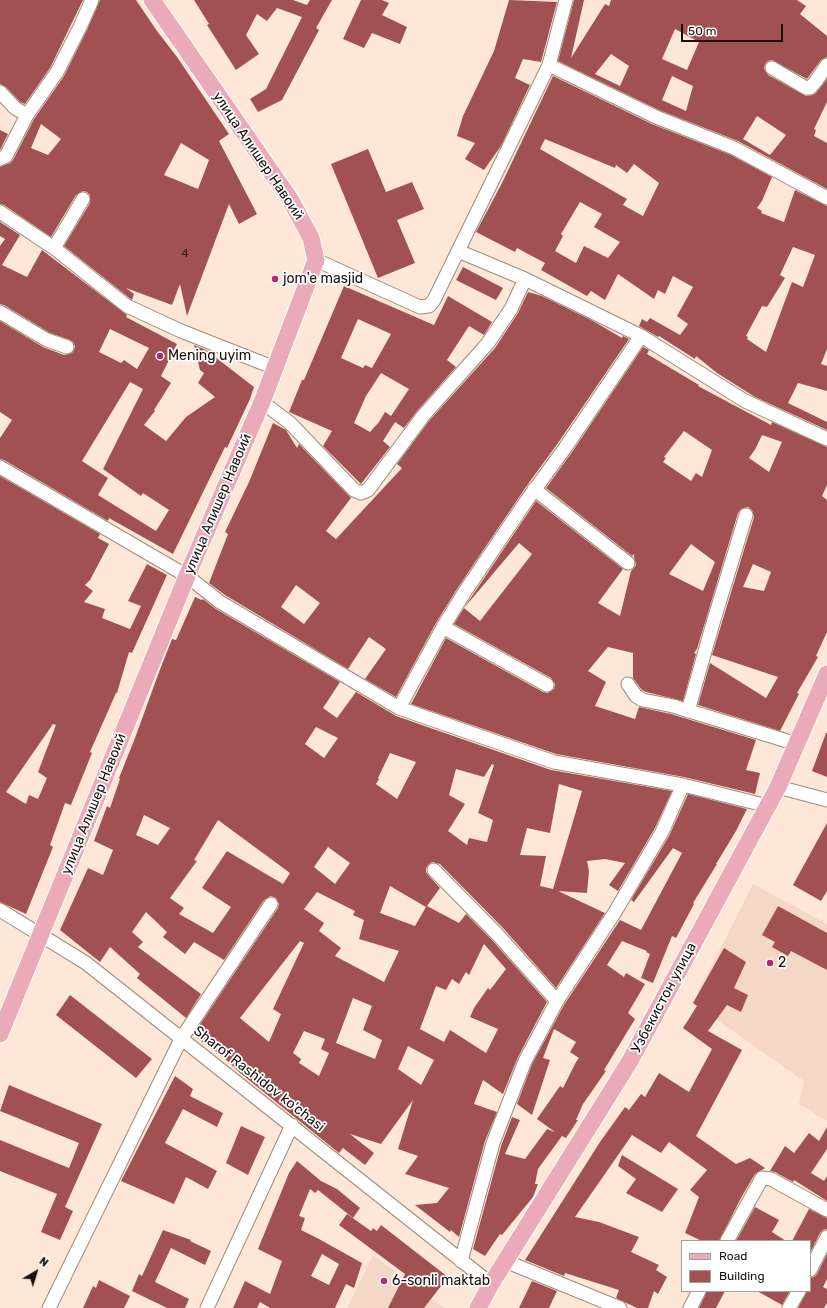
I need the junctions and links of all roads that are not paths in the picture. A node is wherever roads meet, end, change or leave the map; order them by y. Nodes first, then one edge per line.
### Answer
1 (92, 0) edge
2 (152, 0) edge
3 (566, 0) edge
4 (549, 65) junction
5 (827, 65) edge
6 (772, 68) dead end
7 (0, 92) edge
8 (27, 115) junction
9 (0, 160) edge
10 (827, 198) edge
11 (83, 199) dead end
12 (0, 212) edge
13 (54, 248) junction
14 (458, 251) junction
15 (316, 260) junction
16 (525, 279) junction
17 (0, 312) edge
18 (641, 336) junction
19 (67, 347) dead end
20 (275, 368) junction
21 (262, 402) junction
22 (827, 439) edge
23 (0, 467) edge
24 (534, 489) junction
25 (746, 515) dead end
26 (628, 563) dead end
27 (187, 576) junction
28 (443, 627) junction
29 (827, 674) edge
30 (628, 684) dead end
31 (547, 685) dead end
32 (399, 708) junction
33 (688, 711) junction
34 (797, 744) junction
35 (683, 784) junction
36 (778, 787) junction
37 (827, 800) edge
38 (768, 806) junction
39 (434, 870) dead end
40 (271, 904) dead end
41 (0, 910) edge
42 (41, 935) junction
43 (557, 1001) junction
44 (0, 1034) edge
45 (181, 1039) junction
46 (292, 1125) junction
47 (827, 1210) edge
48 (827, 1237) edge
49 (728, 1240) edge
50 (461, 1261) junction
51 (505, 1261) junction
52 (811, 1268) edge
53 (491, 1284) junction
54 (698, 1292) edge
55 (798, 1292) edge
56 (49, 1308) edge
57 (207, 1308) edge
58 (478, 1308) edge
59 (620, 1308) edge
60 (690, 1308) edge
61 (789, 1308) edge

1 - 8 street
2 - 15 main road, улица Алишер Навоий
3 - 4 street
4 - 10 street
4 - 14 street
5 - 6 street
7 - 8 street
8 - 9 street
11 - 13 street
12 - 13 street
13 - 20 street
14 - 15 street
14 - 16 street
15 - 20 main road, улица Алишер Навоий
16 - 18 street
16 - 21 street
17 - 19 street
18 - 22 street
18 - 24 street
20 - 21 main road, улица Алишер Навоий
21 - 27 main road, улица Алишер Навоий
23 - 27 street
24 - 26 street
24 - 28 street
25 - 33 street
27 - 32 street
27 - 42 main road, улица Алишер Навоий
28 - 31 street
28 - 32 street
29 - 34 main road, Узбекистон улица
30 - 33 street
32 - 35 street
33 - 34 street
34 - 36 main road, Узбекистон улица
35 - 38 street
35 - 43 street
36 - 37 street
36 - 38 main road, Узбекистон улица
38 - 51 main road, Узбекистон улица
39 - 43 street
40 - 45 street
41 - 42 street, Sharof Rashidov ko'chasi
42 - 44 main road, улица Алишер Навоий
42 - 45 street, Sharof Rashidov ko'chasi
43 - 50 street
45 - 46 street, Sharof Rashidov ko'chasi
45 - 56 street
46 - 50 street, Sharof Rashidov ko'chasi
46 - 57 street
47 - 49 street
48 - 52 street
50 - 53 street, Sharof Rashidov ko'chasi
51 - 53 main road, Узбекистон улица
51 - 59 street
53 - 58 main road, Узбекистон улица
54 - 60 street
55 - 61 street

